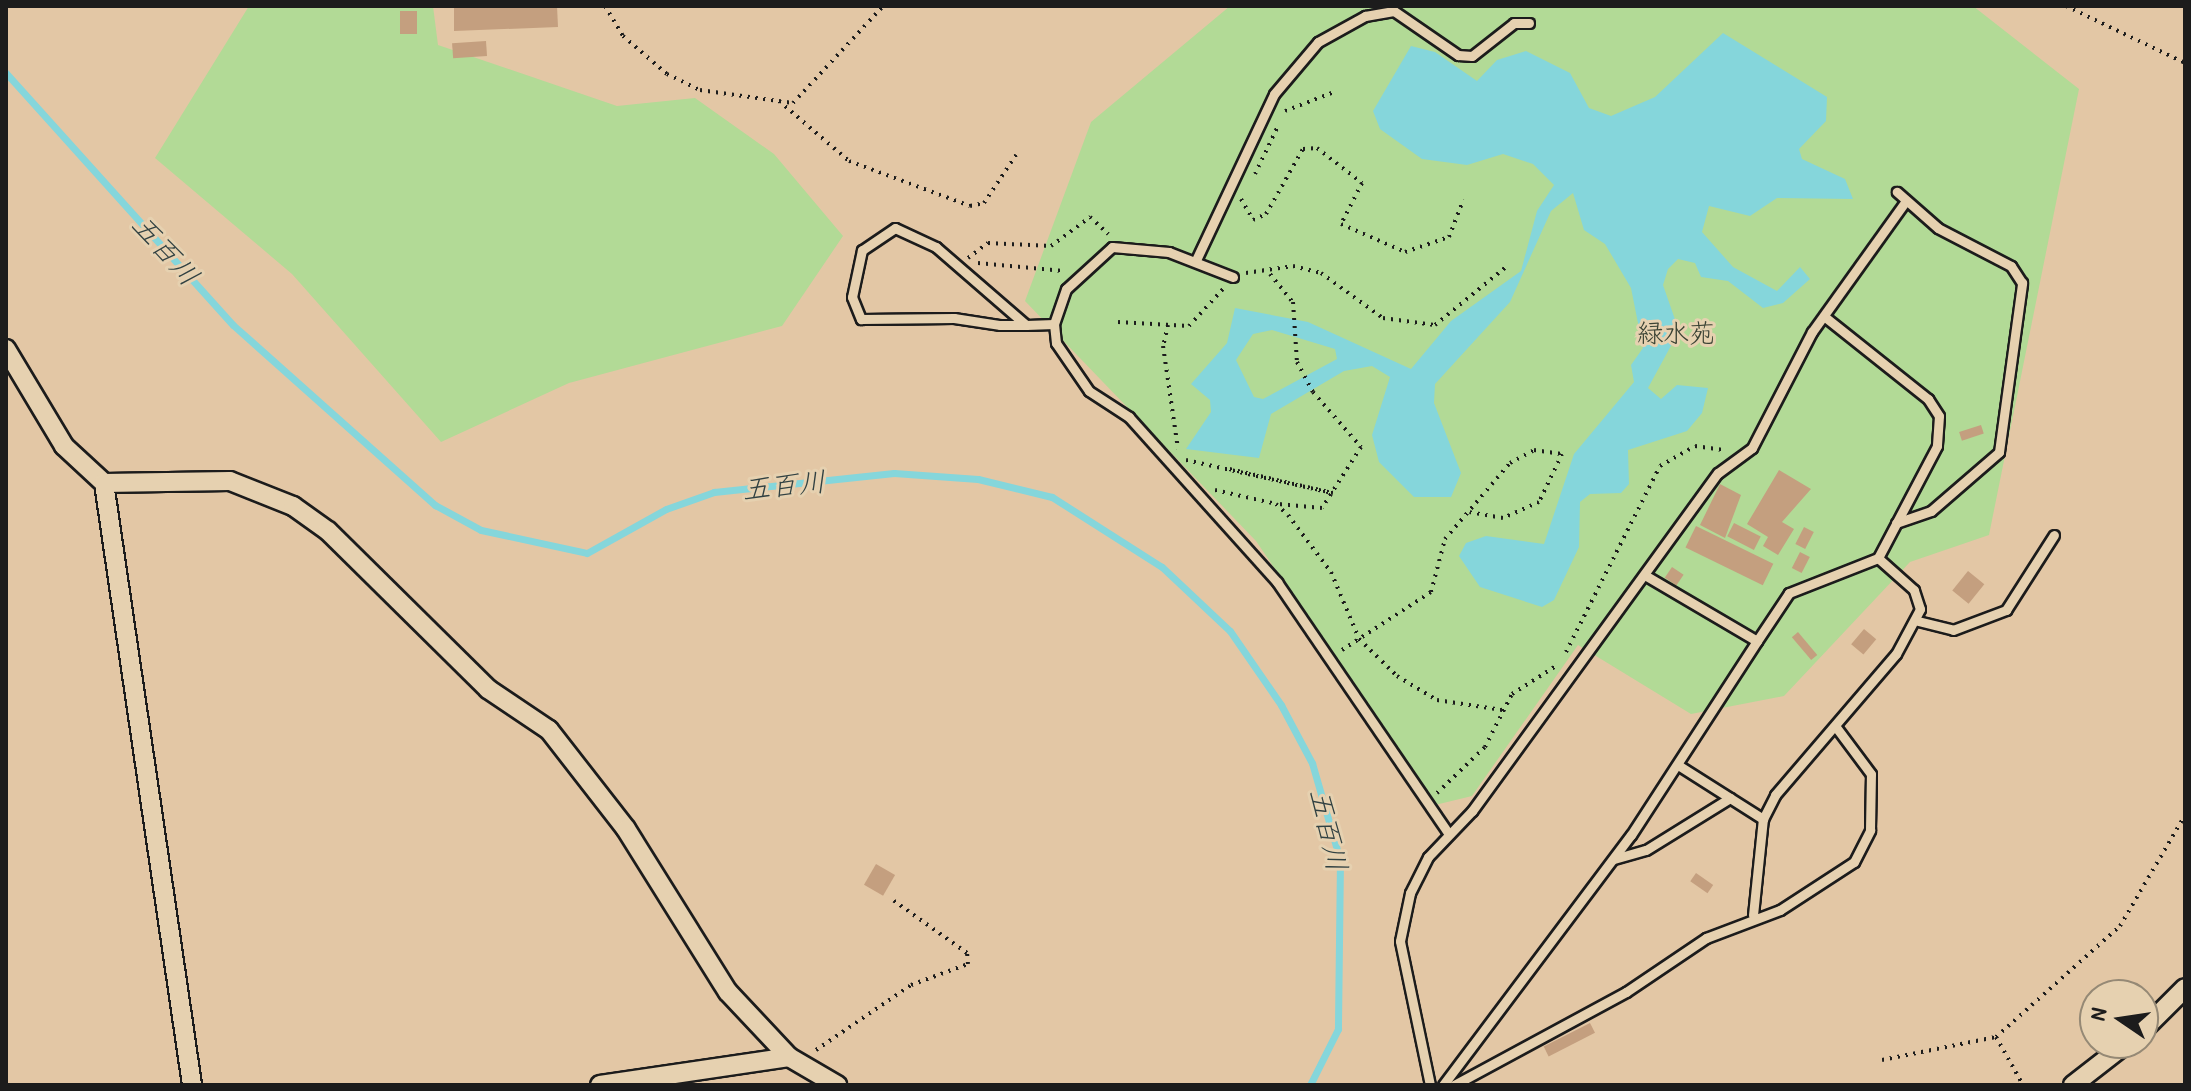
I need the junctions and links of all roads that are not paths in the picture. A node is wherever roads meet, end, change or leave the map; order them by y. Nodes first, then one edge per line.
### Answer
1 (1529, 23) dead end
2 (1897, 192) dead end
3 (1905, 202) junction
4 (1196, 260) junction
5 (1233, 277) road end
6 (1825, 317) junction
7 (1054, 324) junction
8 (1026, 325) junction
9 (6, 349) edge
10 (104, 483) junction
11 (1896, 523) junction
12 (2054, 535) dead end
13 (1878, 558) junction
14 (1646, 576) junction
15 (1918, 621) junction
16 (1757, 641) junction
17 (1836, 727) junction
18 (1678, 765) junction
19 (1730, 798) junction
20 (1763, 819) junction
21 (1449, 834) junction
22 (1613, 859) junction
23 (1753, 915) junction
24 (2185, 988) edge
25 (2159, 1014) edge
26 (789, 1057) junction
27 (2106, 1059) edge
28 (192, 1085) edge
29 (600, 1085) edge
30 (837, 1085) edge
31 (1430, 1085) edge
32 (1443, 1085) edge
33 (1454, 1085) edge
34 (2073, 1085) edge

1 - 4 lane
2 - 3 lane
3 - 6 lane
3 - 11 lane
4 - 5 lane
4 - 7 lane
6 - 11 lane
6 - 14 lane
7 - 8 lane
7 - 21 lane
8 - 8 lane
9 - 10 street
10 - 26 street
10 - 28 street
11 - 13 lane
12 - 15 lane
13 - 15 lane
13 - 16 lane
14 - 16 lane
14 - 21 lane
15 - 17 lane
16 - 18 lane
17 - 20 lane
17 - 23 lane
18 - 19 lane
18 - 22 lane
19 - 20 lane
19 - 22 lane
20 - 23 lane
21 - 31 lane
22 - 32 lane
23 - 33 lane
24 - 25 street
26 - 29 street
26 - 30 street
27 - 34 street

